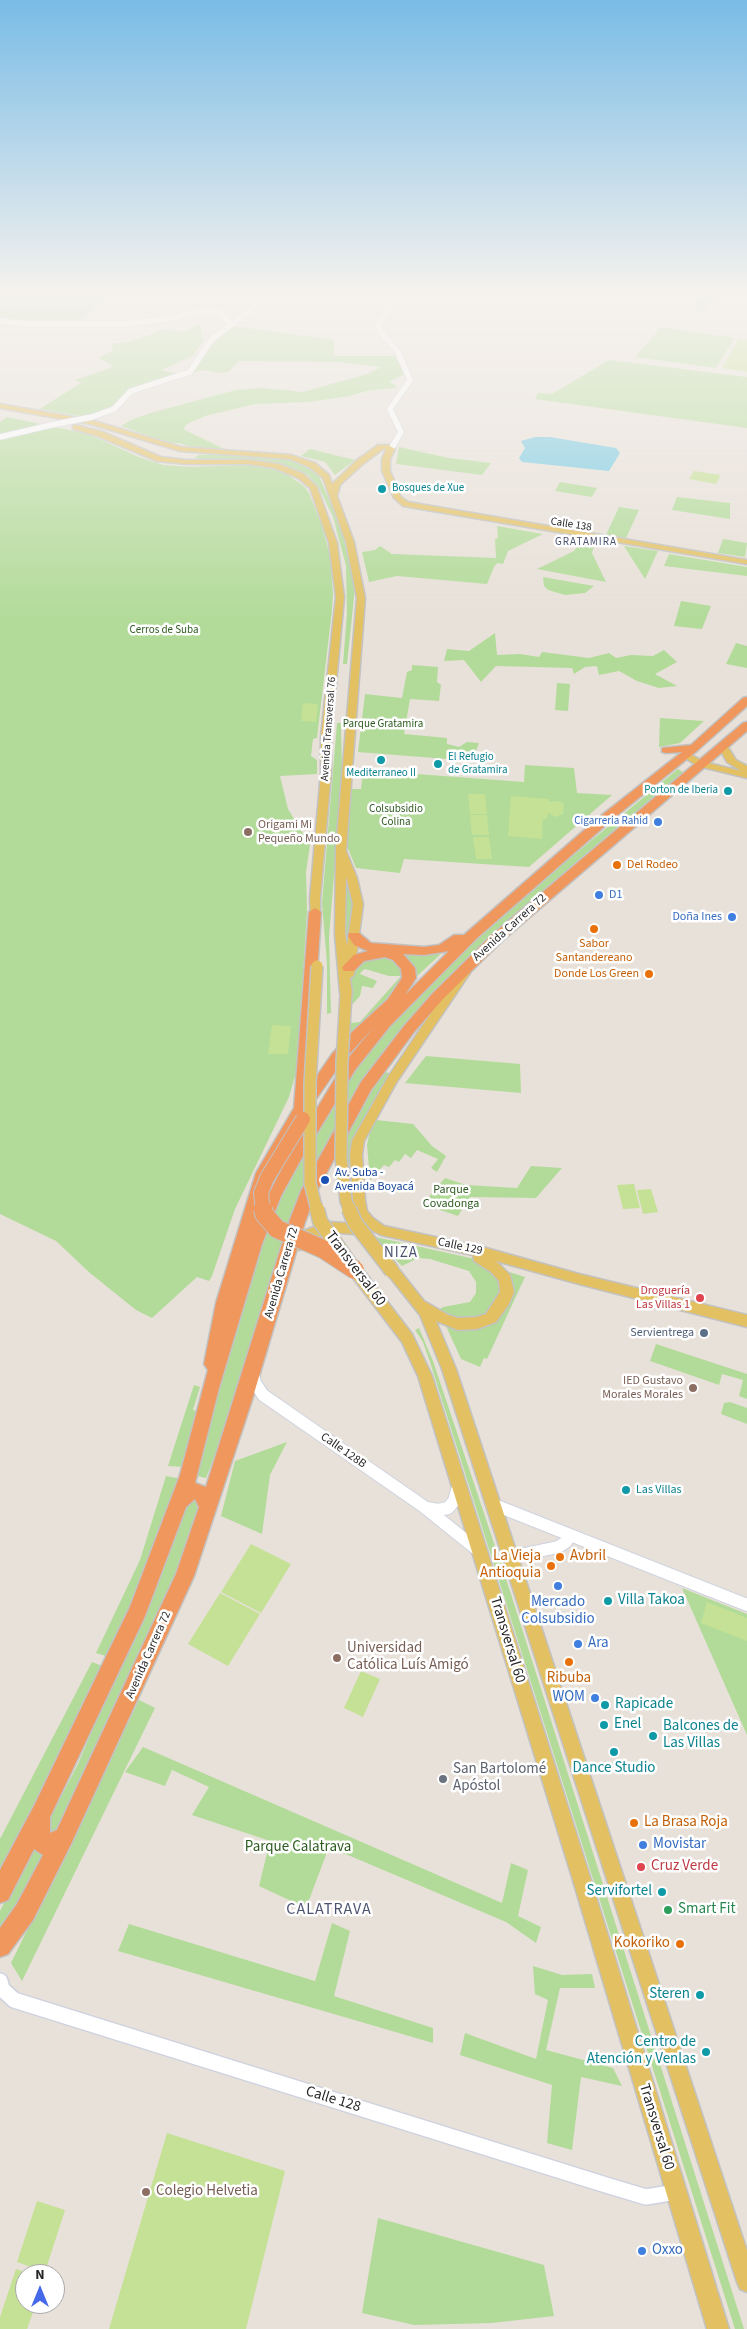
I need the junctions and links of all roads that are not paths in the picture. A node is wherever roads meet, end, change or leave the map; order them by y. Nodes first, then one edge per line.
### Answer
1 (121, 402) edge
2 (395, 402) edge
3 (0, 406) edge
4 (0, 412) edge
5 (0, 437) edge
6 (399, 438) junction
7 (381, 447) junction
8 (391, 449) junction
9 (291, 457) junction
10 (352, 470) junction
11 (333, 496) junction
12 (475, 516) junction
13 (560, 532) junction
14 (747, 562) edge
15 (747, 700) edge
16 (747, 725) edge
17 (722, 746) junction
18 (666, 750) dead end
19 (690, 751) junction
20 (703, 762) junction
21 (747, 771) edge
22 (747, 775) edge
23 (609, 816) junction
24 (340, 848) junction
25 (315, 912) junction
26 (354, 936) junction
27 (459, 938) junction
28 (317, 966) joint
29 (468, 967) junction
30 (349, 968) junction
31 (346, 993) junction
32 (395, 999) junction
33 (301, 1115) junction
34 (341, 1158) junction
35 (359, 1200) junction
36 (338, 1226) junction
37 (479, 1257) junction
38 (286, 1260) junction
39 (359, 1276) junction
40 (418, 1302) junction
41 (747, 1321) edge
42 (747, 1328) edge
43 (252, 1370) junction
44 (211, 1388) junction
45 (263, 1395) junction
46 (243, 1400) junction
47 (459, 1484) junction
48 (180, 1502) junction
49 (492, 1504) junction
50 (423, 1506) junction
51 (208, 1508) junction
52 (570, 1536) junction
53 (480, 1552) junction
54 (510, 1557) junction
55 (747, 1605) edge
56 (42, 1811) junction
57 (64, 1837) junction
58 (0, 1892) edge
59 (1, 1949) edge
60 (0, 1982) edge
61 (676, 2192) junction
62 (747, 2282) edge
63 (718, 2329) edge

1 - 5 street, bridge
2 - 6 street
3 - 9 main road
4 - 25 main road, Avenida Transversal 76
6 - 7 street
6 - 8 street
7 - 8 main road
7 - 10 main road
8 - 12 main road, Calle 138
9 - 10 main road
9 - 11 main road, Avenida Transversal 76
10 - 11 main road
11 - 24 main road, Avenida Transversal 76
12 - 13 main road, Calle 138
12 - 13 main road, Calle 138
13 - 14 main road, Calle 138
15 - 19 highway, Avenida Carrera 72
16 - 17 highway, Avenida Carrera 72
17 - 20 highway, Avenida Carrera 72
17 - 21 main road
18 - 19 highway
19 - 20 main road
19 - 23 highway, Avenida Carrera 72
20 - 21 main road
20 - 22 main road
20 - 29 highway, Avenida Carrera 72
23 - 27 highway, Avenida Carrera 72
23 - 44 highway, Avenida Carrera 72
24 - 26 main road, Avenida Transversal 76
24 - 31 main road, Avenida Transversal 76
25 - 28 main road, Avenida Transversal 76
25 - 33 highway
26 - 27 highway
26 - 30 main road, Avenida Transversal 76
27 - 32 highway, Avenida Carrera 72
28 - 39 main road, Transversal 60, bridge
29 - 34 highway
29 - 35 main road, Calle 129
29 - 38 highway, Avenida Carrera 72
30 - 31 main road, Avenida Transversal 76
30 - 32 highway
31 - 34 main road, Transversal 60, bridge
32 - 33 highway, Avenida Carrera 72
33 - 39 highway, bridge
33 - 44 highway, Avenida Carrera 72
34 - 40 main road, Transversal 60, bridge
35 - 36 main road
35 - 41 main road, Calle 129
36 - 37 main road, Calle 129
36 - 38 main road, Calle 129
37 - 40 main road
37 - 42 main road, Calle 129
38 - 43 highway, Avenida Carrera 72
39 - 47 main road, Transversal 60
40 - 49 main road, Transversal 60
43 - 45 street
43 - 46 highway, Avenida Carrera 72
44 - 48 highway, Avenida Carrera 72
45 - 46 street
45 - 50 street, Calle 128B
46 - 51 highway, Avenida Carrera 72
47 - 50 street, Calle 128B
47 - 53 main road, Transversal 60
48 - 51 highway
48 - 56 highway, Avenida Carrera 72
49 - 52 street
49 - 54 main road, Transversal 60
50 - 53 street, Calle 128B
51 - 57 highway, Avenida Carrera 72
52 - 54 street
52 - 55 street
53 - 61 main road, Transversal 60
54 - 62 main road, Transversal 60
56 - 57 highway
56 - 58 highway, Avenida Carrera 72
57 - 59 highway, Avenida Carrera 72
60 - 61 street, Calle 128
61 - 63 main road, Transversal 60

